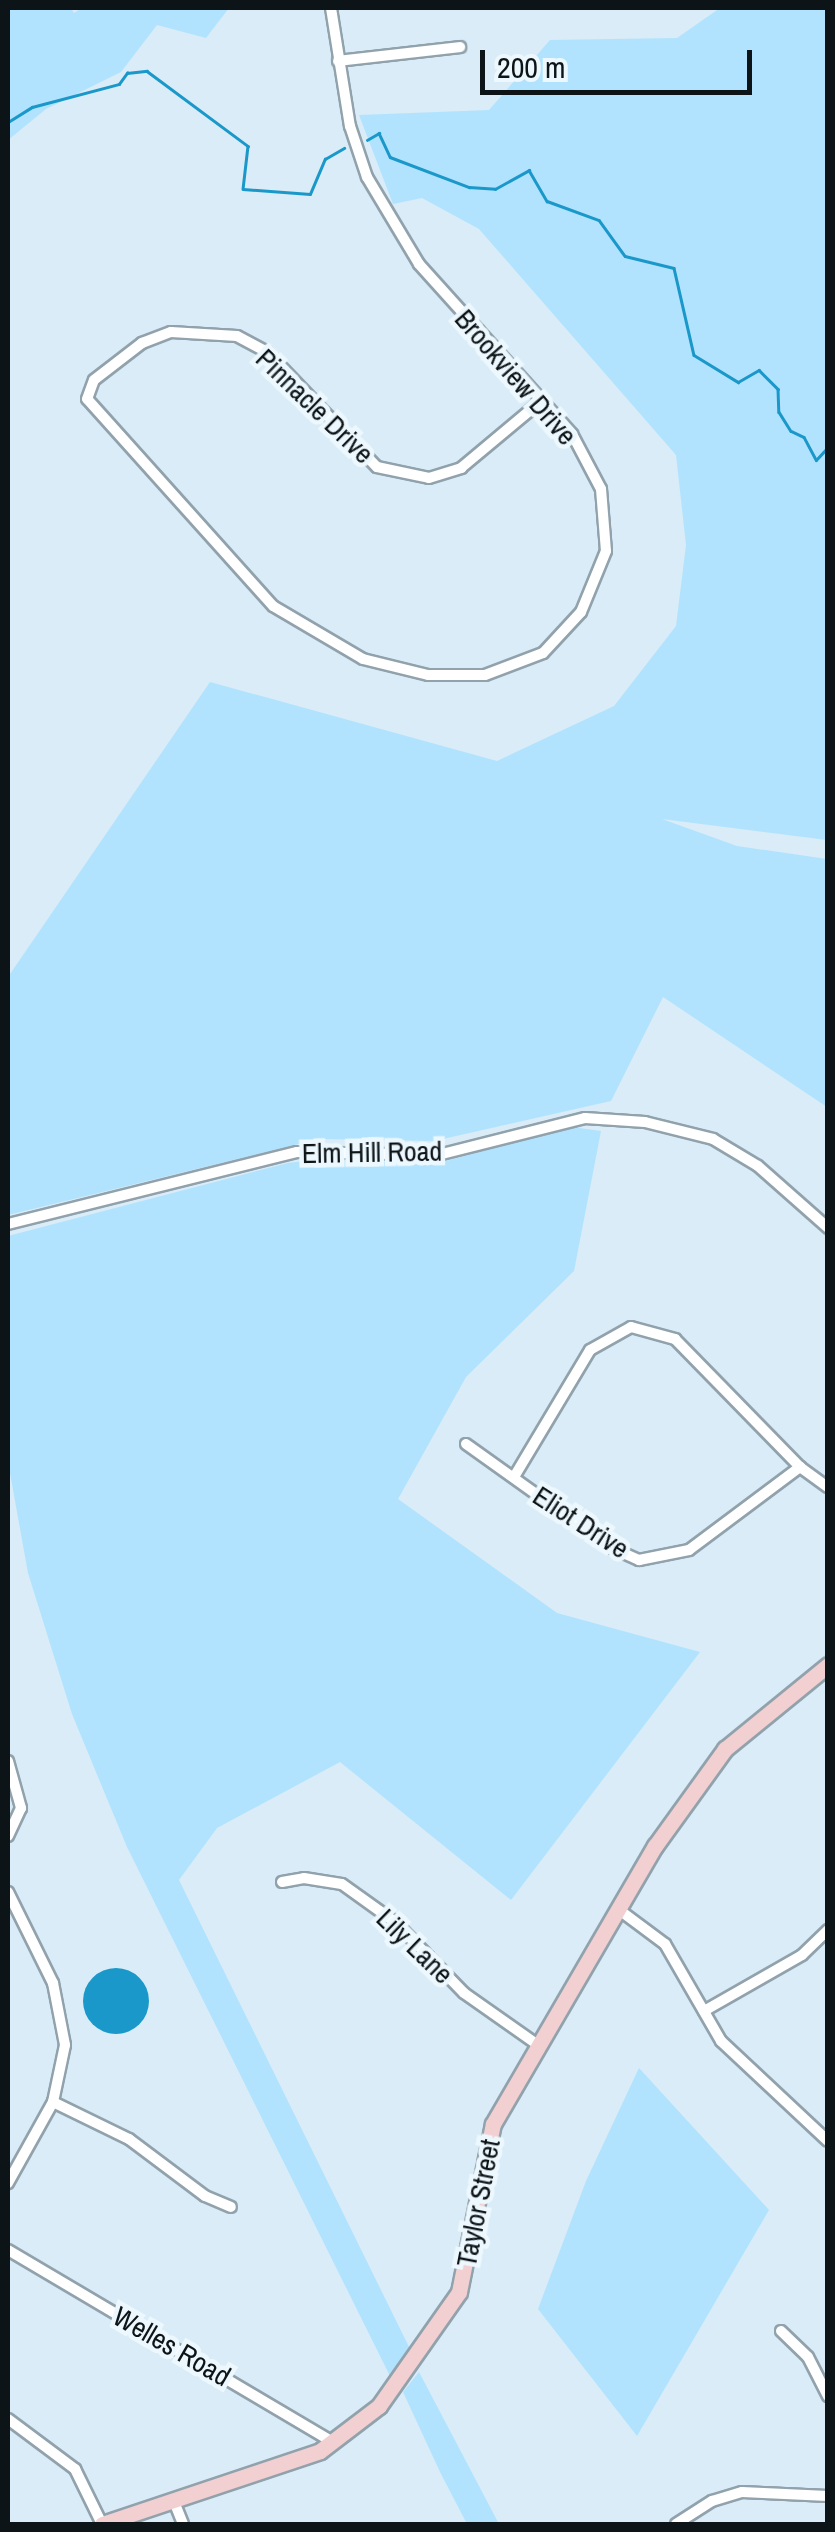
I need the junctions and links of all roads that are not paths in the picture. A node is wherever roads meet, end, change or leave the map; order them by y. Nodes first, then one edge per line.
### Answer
1 (331, 8) edge
2 (460, 47) dead end
3 (338, 61) junction
4 (86, 392) joint
5 (540, 401) junction
6 (8, 1224) edge
7 (828, 1228) edge
8 (466, 1444) dead end
9 (800, 1467) junction
10 (514, 1478) junction
11 (828, 1486) edge
12 (828, 1664) edge
13 (8, 1761) edge
14 (8, 1836) edge
15 (282, 1882) dead end
16 (8, 1892) edge
17 (618, 1910) junction
18 (828, 1930) edge
19 (704, 2011) junction
20 (538, 2045) junction
21 (53, 2102) junction
22 (828, 2141) edge
23 (8, 2182) edge
24 (231, 2206) dead end
25 (8, 2250) edge
26 (781, 2331) dead end
27 (828, 2396) edge
28 (8, 2420) edge
29 (334, 2443) junction
30 (828, 2496) edge
31 (173, 2499) junction
32 (102, 2524) edge
33 (182, 2524) edge
34 (676, 2524) edge

1 - 3 street, Brookview Drive
2 - 3 street
3 - 5 street, Brookview Drive
4 - 5 street, Pinnacle Drive
4 - 5 street, Brookview Drive
6 - 7 street, Elm Hill Road
8 - 10 street, Eliot Drive
9 - 10 street, Eliot Drive
9 - 10 street
9 - 11 street
12 - 17 street, Taylor Street
13 - 14 street
15 - 20 street, Lily Lane
16 - 21 street
17 - 19 street
17 - 20 street, Taylor Street
18 - 19 street
19 - 22 street
20 - 29 street, Taylor Street
21 - 23 street
21 - 24 street
25 - 29 street, Welles Road
26 - 27 street
28 - 32 street
29 - 31 street, Taylor Street
30 - 34 street
31 - 32 street, Taylor Street
31 - 33 street

